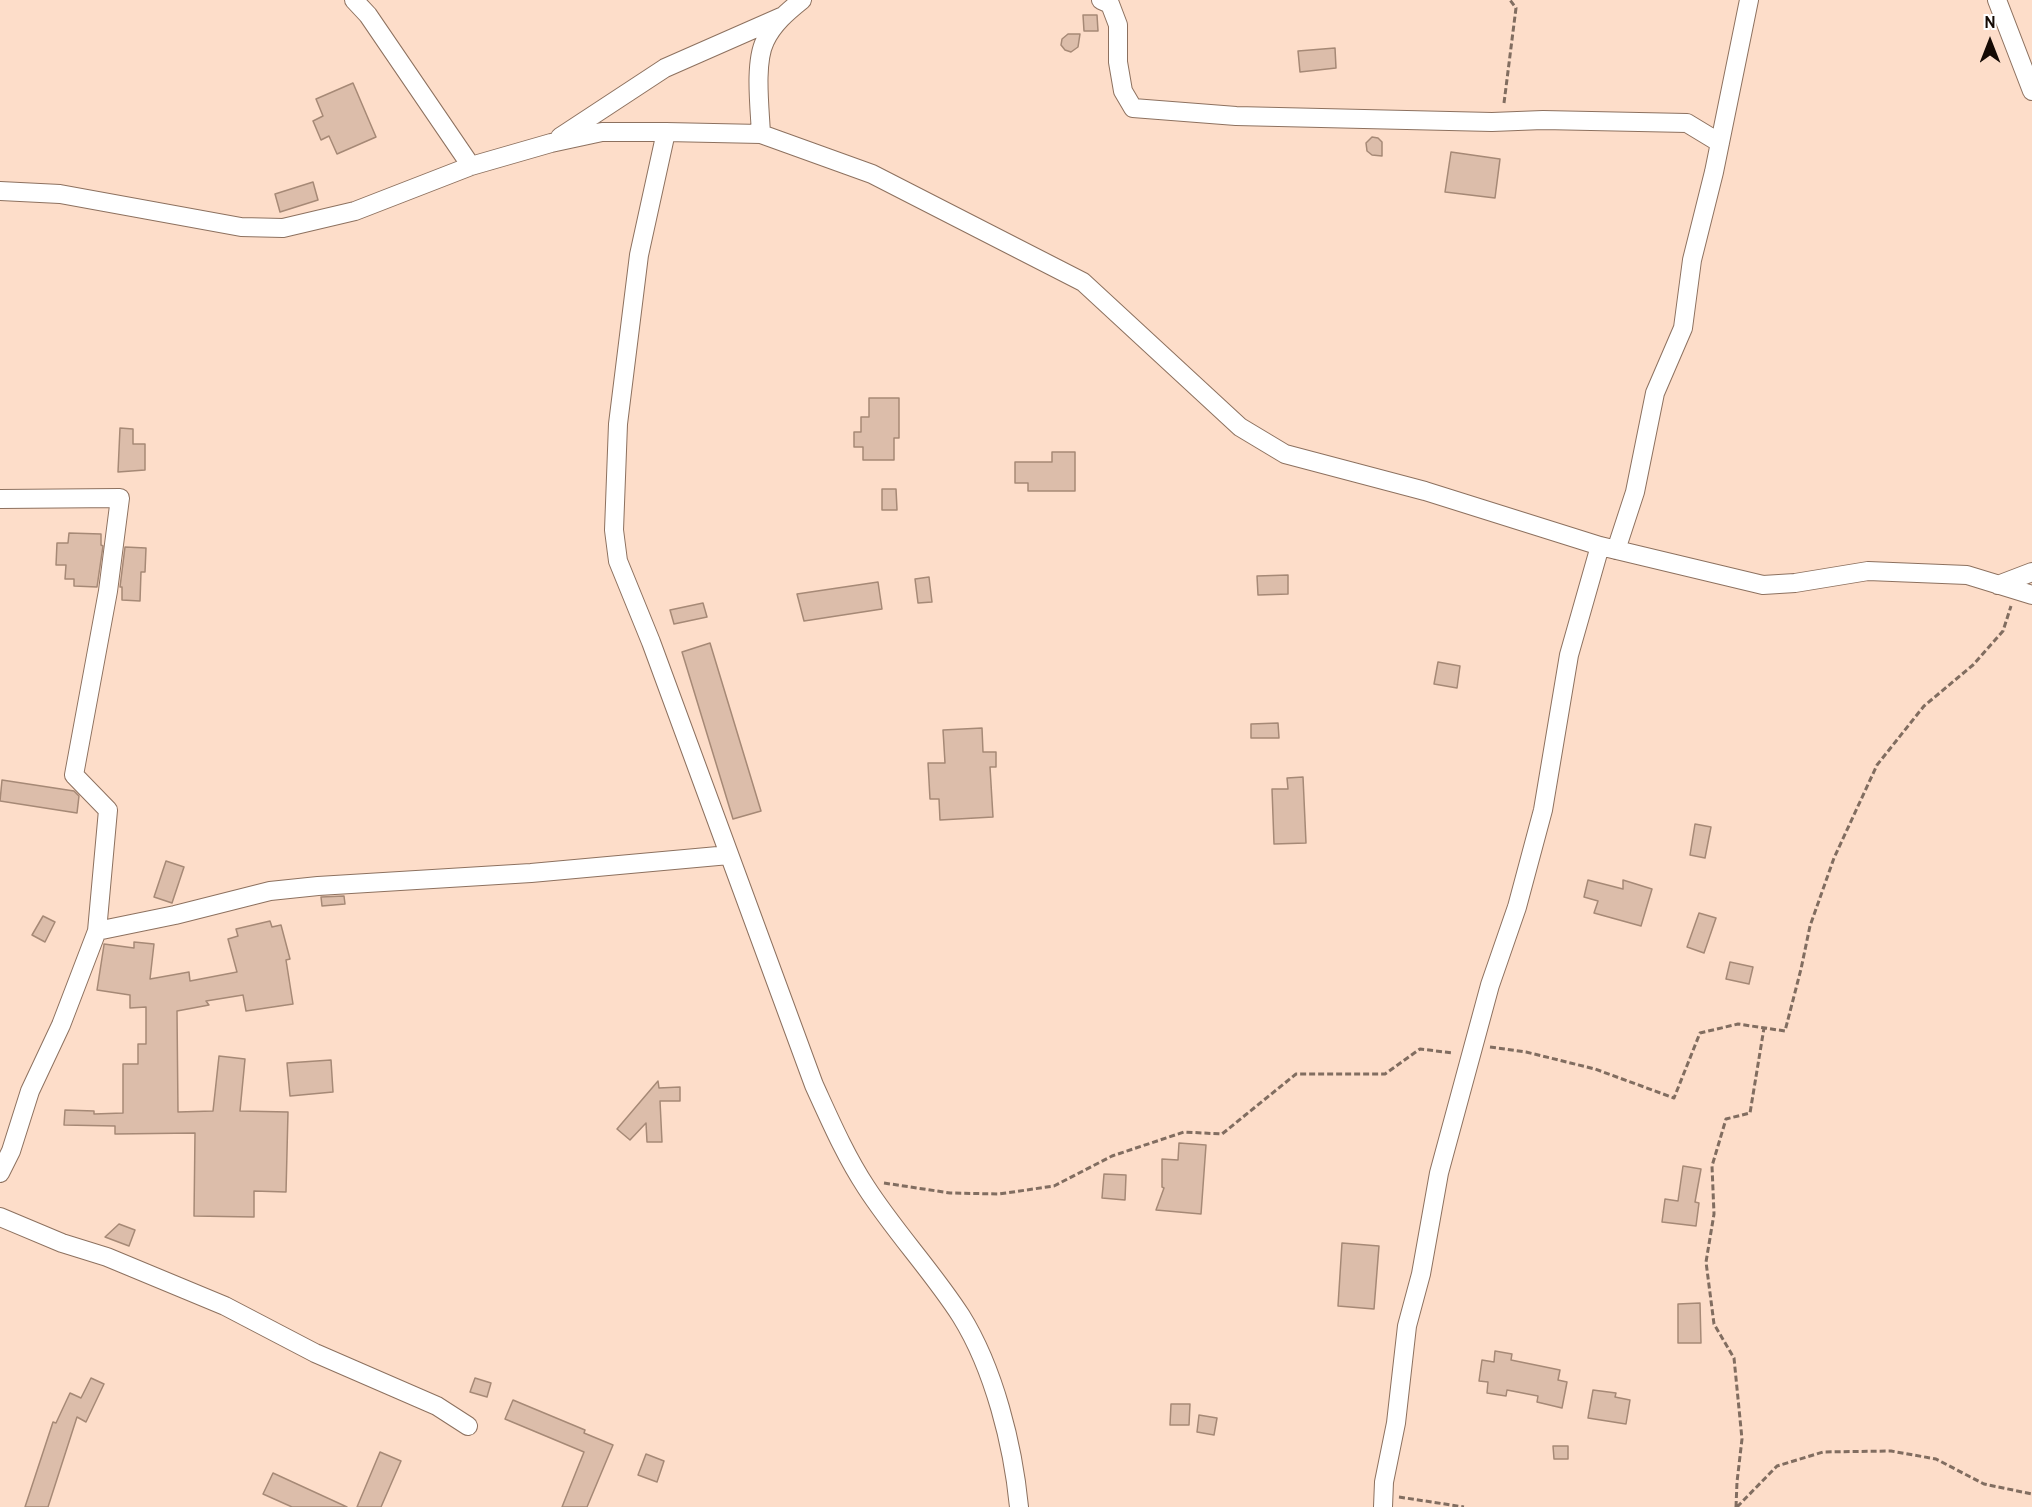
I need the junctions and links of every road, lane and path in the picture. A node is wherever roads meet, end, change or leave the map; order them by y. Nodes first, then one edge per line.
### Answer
1 (354, 0) edge
2 (802, 0) edge
3 (1101, 0) edge
4 (1510, 0) edge
5 (1749, 0) edge
6 (1997, 0) edge
7 (781, 17) junction
8 (2032, 91) edge
9 (1492, 122) junction
10 (666, 132) junction
11 (761, 134) junction
12 (551, 143) junction
13 (1720, 143) junction
14 (471, 166) junction
15 (0, 191) edge
16 (0, 499) edge
17 (1608, 548) junction
18 (2032, 572) edge
19 (1998, 585) junction
20 (2024, 592) edge
21 (729, 855) junction
22 (97, 931) junction
23 (1764, 1028) junction
24 (1472, 1050) junction
25 (0, 1173) edge
26 (861, 1180) junction
27 (0, 1217) edge
28 (468, 1426) dead end
29 (2032, 1494) edge
30 (1383, 1501) edge
31 (1019, 1507) edge
32 (1464, 1507) edge
33 (1737, 1507) edge

1 - 14 street
2 - 7 street
3 - 9 street
4 - 9 path
5 - 13 street
6 - 8 street
7 - 11 street
7 - 12 street
9 - 13 street
10 - 11 street
10 - 12 street
10 - 21 street
11 - 17 street
12 - 14 street
13 - 17 street
14 - 15 street
16 - 22 street
17 - 19 street
17 - 24 street
18 - 19 street
19 - 20 street
20 - 23 path
21 - 22 street
21 - 26 street
22 - 25 street
23 - 24 path
23 - 33 path
24 - 26 path
24 - 30 street
26 - 31 street
27 - 28 street
29 - 33 path
30 - 32 path

